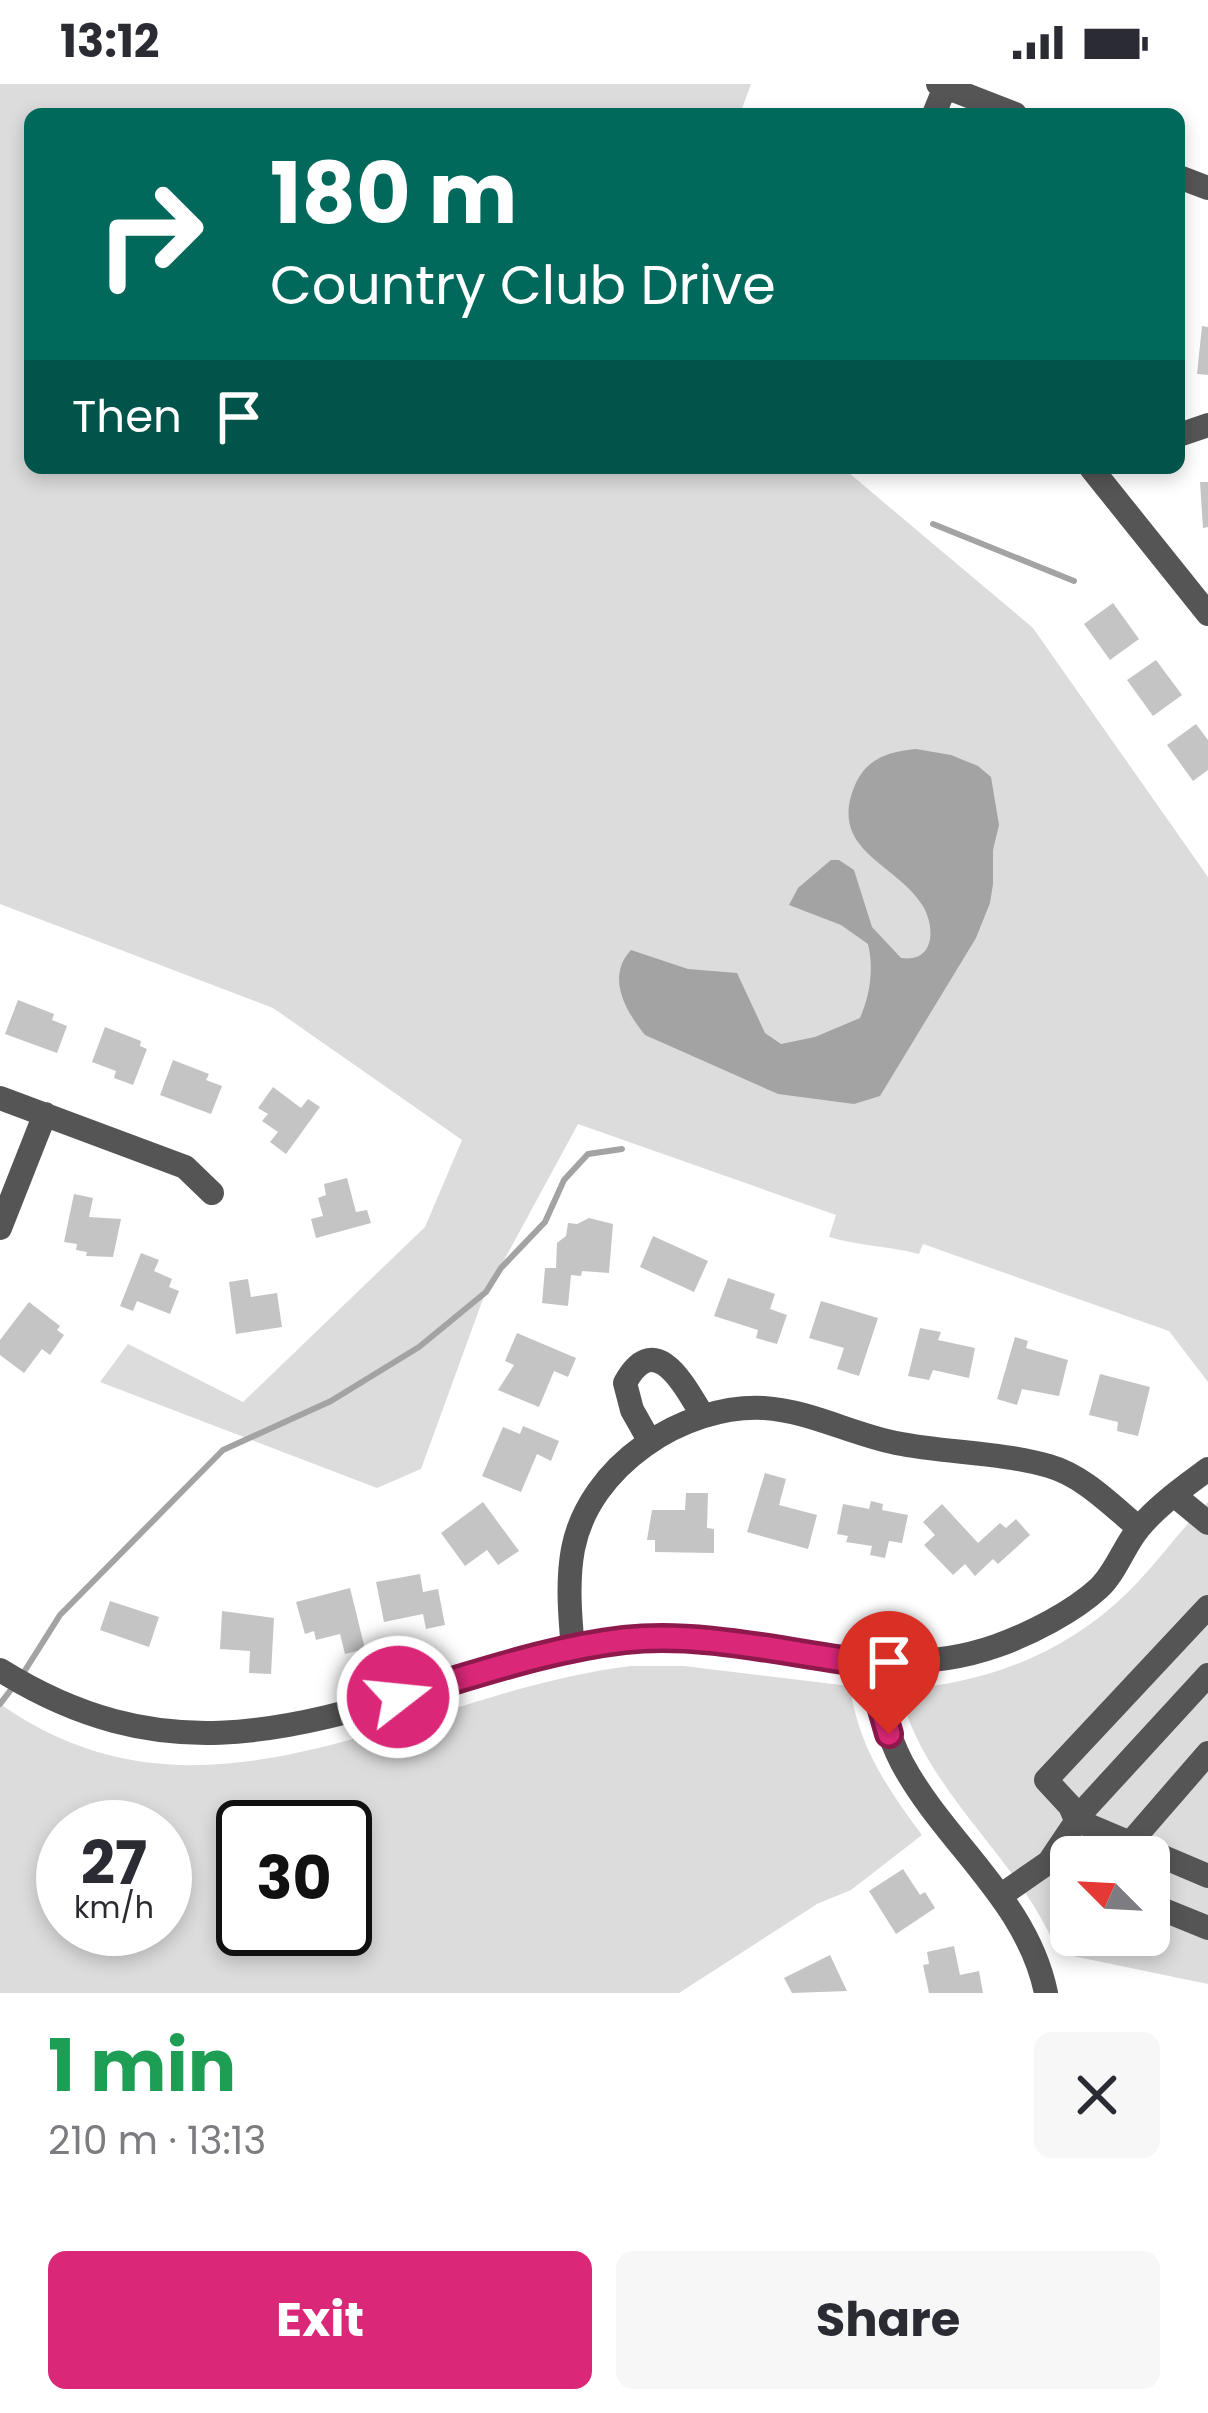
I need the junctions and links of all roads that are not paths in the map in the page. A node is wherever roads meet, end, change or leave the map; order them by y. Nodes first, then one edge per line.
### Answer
1 (941, 85) edge
2 (1000, 108) edge
3 (1101, 474) edge
4 (1208, 614) edge
5 (0, 1098) edge
6 (45, 1114) junction
7 (212, 1193) dead end
8 (0, 1228) edge
9 (703, 1416) junction
10 (649, 1439) junction
11 (1208, 1469) edge
12 (1174, 1495) junction
13 (1208, 1523) edge
14 (1139, 1528) junction
15 (1208, 1607) edge
16 (572, 1649) junction
17 (874, 1664) junction
18 (0, 1670) edge
19 (1208, 1675) edge
20 (1208, 1753) edge
21 (1076, 1820) junction
22 (1070, 1836) edge
23 (1114, 1836) edge
24 (1136, 1836) edge
25 (1170, 1860) edge
26 (1050, 1871) edge
27 (1208, 1876) edge
28 (1000, 1896) junction
29 (1170, 1913) edge
30 (1208, 1928) edge
31 (1046, 1993) edge

1 - 2 street
3 - 4 street
5 - 6 street
6 - 7 street
6 - 8 street
9 - 10 street
9 - 10 street
9 - 14 street
10 - 16 street
11 - 12 street
12 - 13 street
12 - 14 street
14 - 17 street
15 - 21 street
16 - 17 street
16 - 18 street
17 - 28 street
19 - 21 street
20 - 24 street
21 - 22 street
21 - 23 street
25 - 27 street
26 - 28 street
28 - 31 street
29 - 30 street

